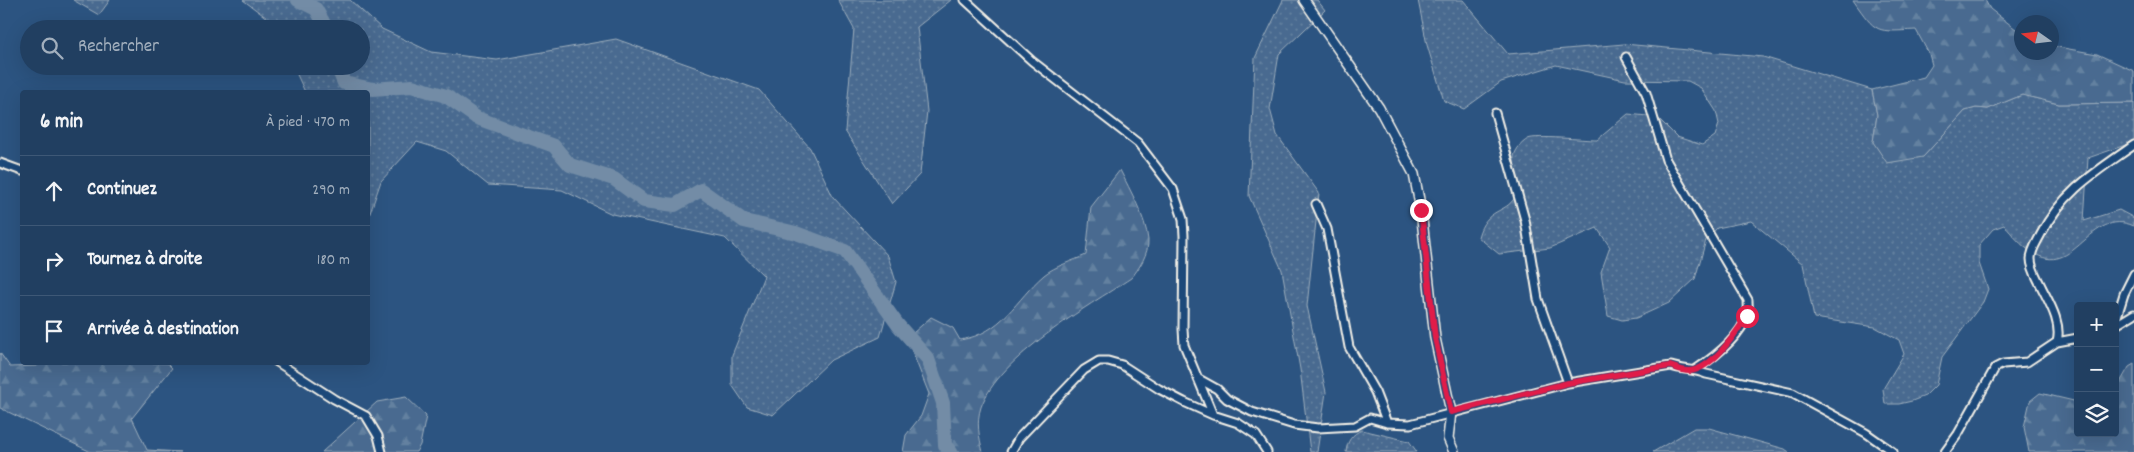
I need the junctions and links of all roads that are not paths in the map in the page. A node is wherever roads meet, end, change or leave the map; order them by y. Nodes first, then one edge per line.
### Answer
1 (965, 0) edge
2 (1304, 0) edge
3 (1626, 57) dead end
4 (1495, 113) dead end
5 (2134, 145) edge
6 (0, 162) edge
7 (20, 170) edge
8 (1316, 204) dead end
9 (2134, 274) edge
10 (2119, 311) edge
11 (2134, 314) edge
12 (2119, 322) edge
13 (2074, 339) edge
14 (2057, 342) junction
15 (282, 365) edge
16 (1695, 370) junction
17 (1199, 380) junction
18 (1568, 383) junction
19 (1451, 412) junction
20 (1213, 415) junction
21 (1387, 423) junction
22 (382, 452) edge
23 (1011, 452) edge
24 (1267, 452) edge
25 (1454, 452) edge
26 (1893, 452) edge
27 (1945, 452) edge

1 - 17 street
2 - 19 street
3 - 16 street
4 - 18 street
5 - 14 street
6 - 7 street
8 - 21 street
9 - 10 street
11 - 12 street
13 - 14 street
14 - 27 street
15 - 22 street
16 - 18 street
16 - 26 street
17 - 20 street
17 - 21 street
18 - 19 street
19 - 21 street
19 - 25 street
20 - 23 street
20 - 24 street

